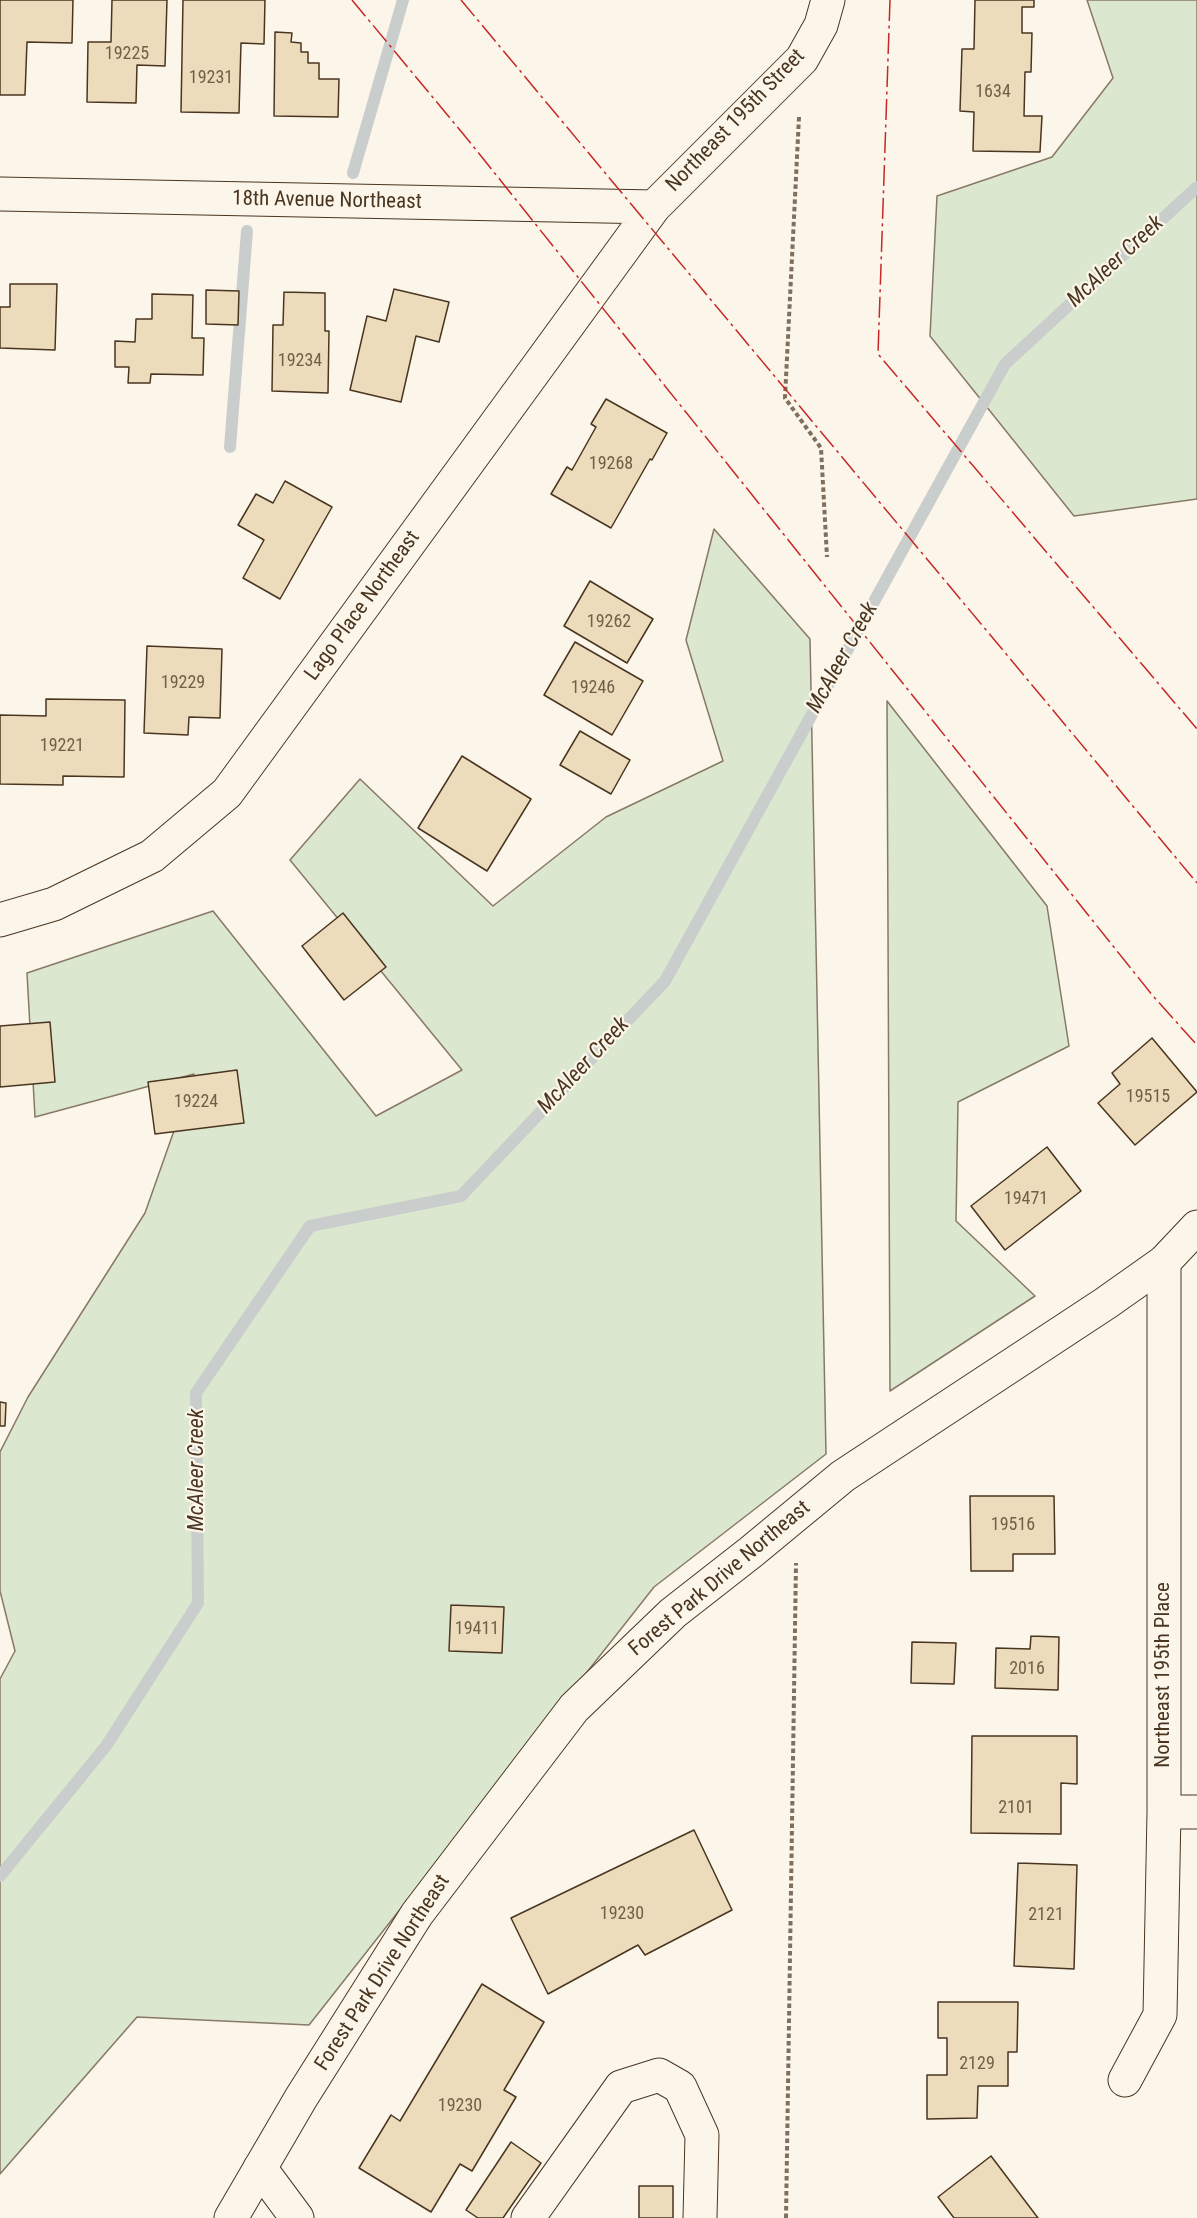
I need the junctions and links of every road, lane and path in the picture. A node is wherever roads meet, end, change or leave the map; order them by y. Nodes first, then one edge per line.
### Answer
1 (828, 0) edge
2 (802, 59) junction
3 (0, 194) edge
4 (654, 207) junction
5 (827, 557) dead end
6 (0, 920) edge
7 (1197, 1227) edge
8 (1164, 1262) junction
9 (797, 1514) junction
10 (1164, 1812) junction
11 (1197, 1812) edge
12 (1125, 2080) dead end
13 (260, 2168) junction
14 (231, 2218) edge
15 (297, 2218) edge
16 (528, 2218) edge
17 (700, 2218) edge
18 (786, 2218) edge

1 - 2 street, Northeast 195th Street
2 - 4 street, Northeast 195th Street
2 - 5 path
3 - 4 street, 18th Avenue Northeast
4 - 6 street, Lago Place Northeast
7 - 8 street, Forest Park Drive Northeast
8 - 9 street, Forest Park Drive Northeast
8 - 10 street, Northeast 195th Place
9 - 13 street, Forest Park Drive Northeast
9 - 18 path
10 - 11 street
10 - 12 street, Northeast 195th Place
13 - 14 street, Forest Park Drive Northeast
13 - 15 street
16 - 17 street

